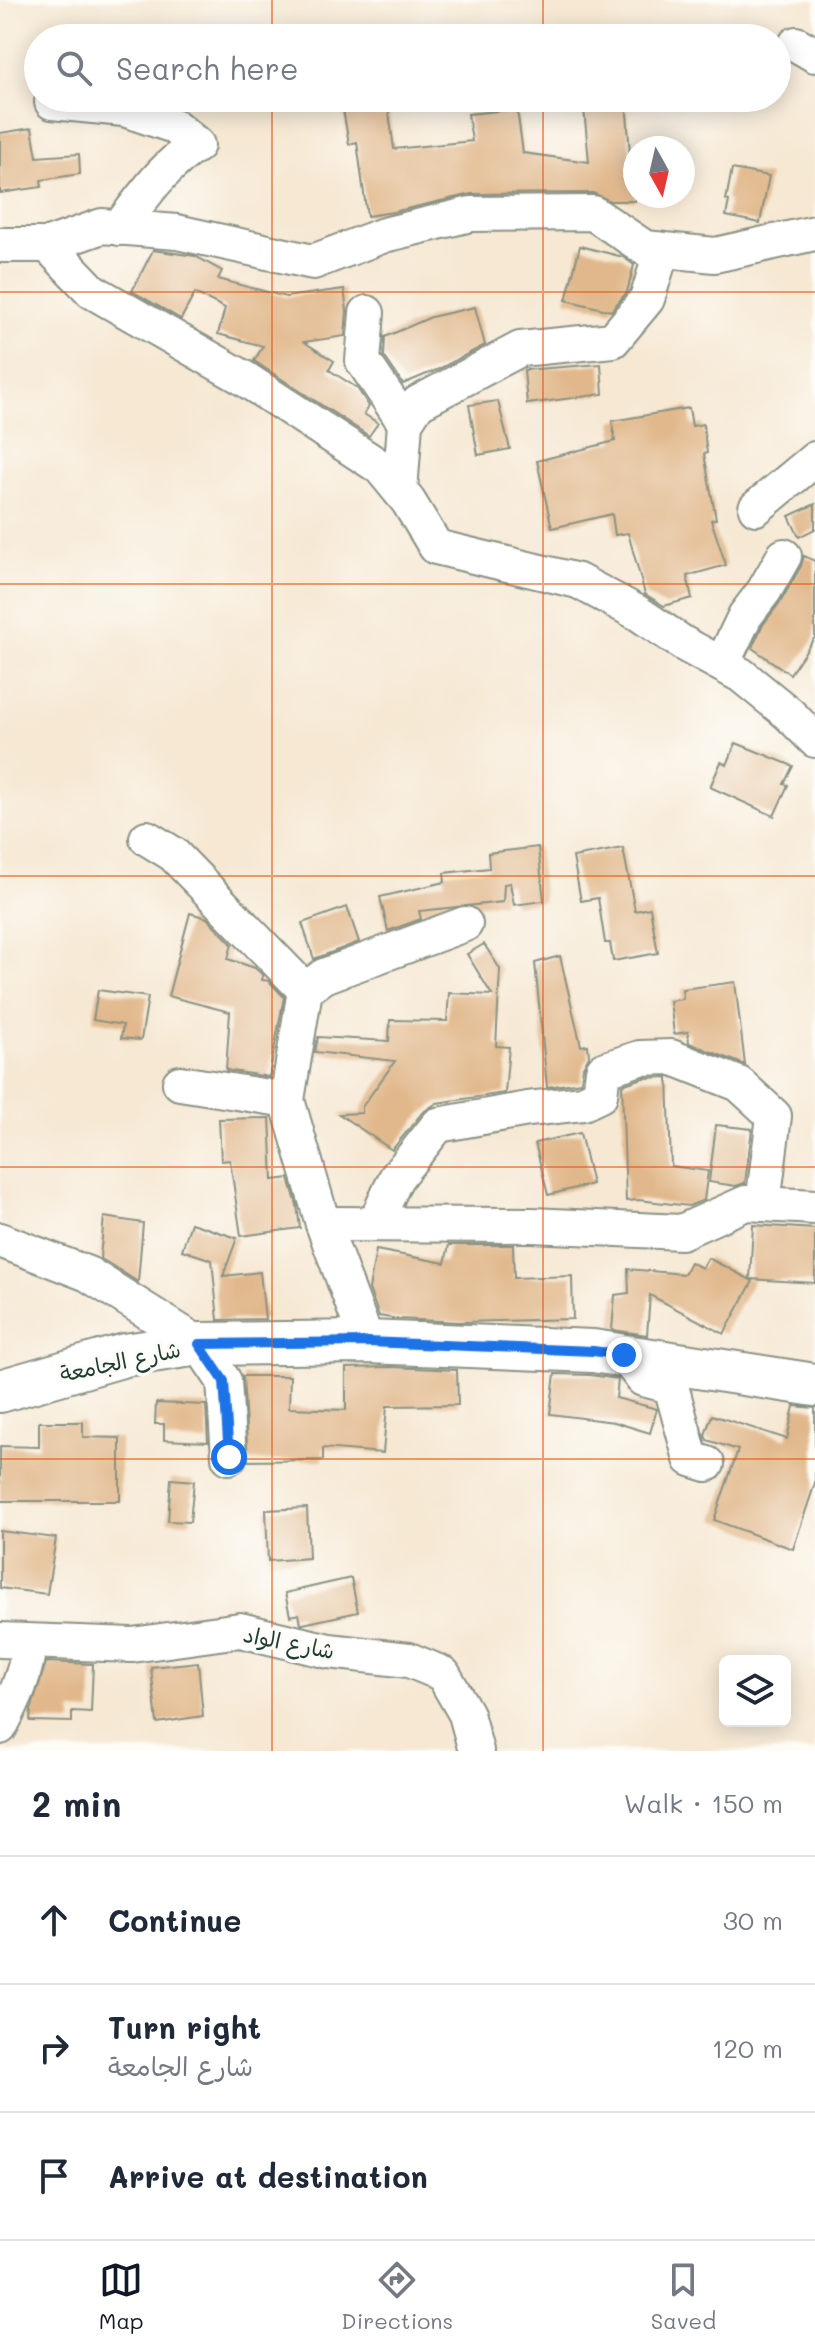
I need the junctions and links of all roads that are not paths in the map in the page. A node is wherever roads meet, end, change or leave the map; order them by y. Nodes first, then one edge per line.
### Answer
1 (133, 112) edge
2 (119, 228) junction
3 (815, 233) edge
4 (0, 245) edge
5 (48, 245) junction
6 (662, 250) junction
7 (367, 313) dead end
8 (405, 423) junction
9 (815, 459) edge
10 (400, 491) junction
11 (756, 508) dead end
12 (784, 556) dead end
13 (722, 664) junction
14 (815, 740) edge
15 (147, 838) dead end
16 (465, 924) dead end
17 (305, 990) junction
18 (180, 1083) dead end
19 (287, 1100) junction
20 (763, 1204) junction
21 (815, 1207) edge
22 (323, 1224) junction
23 (375, 1224) junction
24 (0, 1240) edge
25 (367, 1342) junction
26 (199, 1344) junction
27 (624, 1355) junction
28 (815, 1385) edge
29 (0, 1391) edge
30 (229, 1457) dead end
31 (707, 1464) dead end
32 (14, 1641) edge
33 (0, 1727) edge
34 (476, 1751) edge

1 - 2 street
2 - 5 street
2 - 6 street
3 - 6 street
4 - 5 street
5 - 10 street
6 - 8 street
7 - 8 street
8 - 10 street
9 - 11 street
10 - 13 street
12 - 13 street
13 - 14 street
15 - 17 street
16 - 17 street
17 - 19 street
18 - 19 street
19 - 22 street
20 - 21 street
20 - 23 street
20 - 23 street
22 - 23 street
22 - 25 street
24 - 26 street
25 - 26 main road, شارع الجامعة
25 - 27 main road, شارع الجامعة
26 - 29 main road, شارع الجامعة
26 - 30 street
27 - 28 main road, شارع الجامعة
27 - 31 street
32 - 33 street
32 - 34 street, شارع الواد

